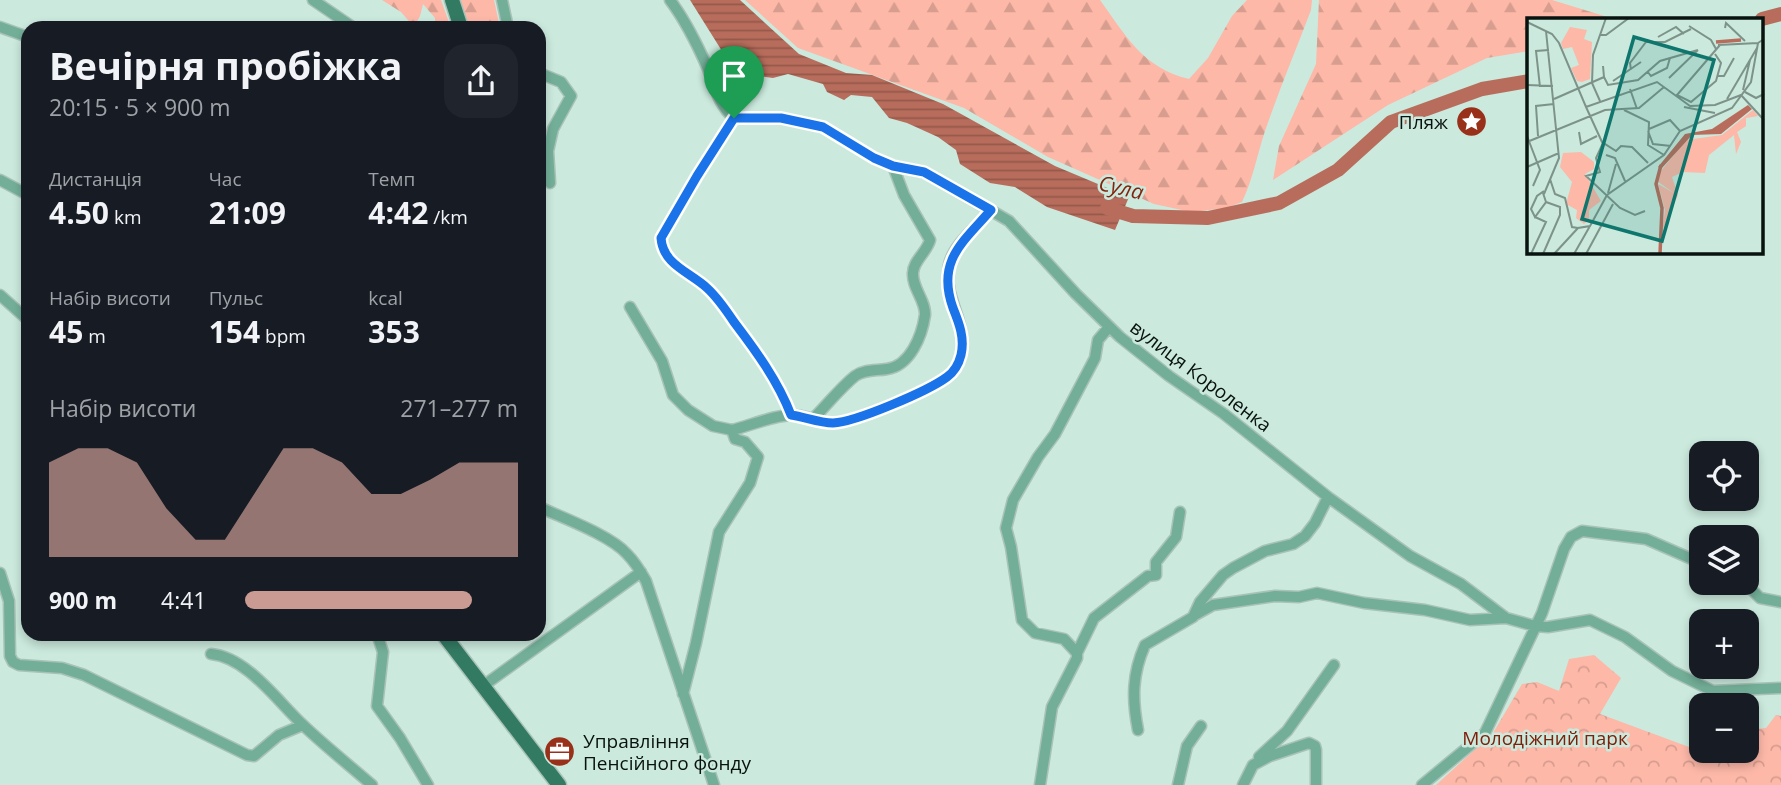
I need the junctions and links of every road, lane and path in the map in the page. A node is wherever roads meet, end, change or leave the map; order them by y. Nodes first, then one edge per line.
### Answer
1 (313, 0) edge
2 (452, 0) edge
3 (502, 0) edge
4 (670, 0) edge
5 (344, 21) edge
6 (459, 21) edge
7 (506, 21) edge
8 (0, 27) edge
9 (21, 34) edge
10 (546, 76) edge
11 (734, 118) junction
12 (893, 166) junction
13 (0, 180) edge
14 (550, 183) dead end
15 (21, 191) edge
16 (991, 210) junction
17 (0, 295) edge
18 (631, 307) dead end
19 (21, 314) edge
20 (1109, 327) junction
21 (791, 415) junction
22 (813, 419) junction
23 (732, 430) junction
24 (1328, 497) junction
25 (546, 510) edge
26 (1180, 512) dead end
27 (1689, 558) edge
28 (641, 572) junction
29 (0, 573) edge
30 (1757, 595) edge
31 (1781, 602) edge
32 (1193, 617) junction
33 (1506, 618) junction
34 (1535, 626) junction
35 (546, 640) edge
36 (379, 641) edge
37 (448, 641) edge
38 (545, 641) edge
39 (1077, 653) junction
40 (211, 654) dead end
41 (1334, 665) dead end
42 (483, 685) junction
43 (1781, 688) edge
44 (683, 694) junction
45 (303, 725) junction
46 (1202, 726) dead end
47 (1138, 730) dead end
48 (1252, 765) junction
49 (426, 781) edge
50 (372, 785) edge
51 (558, 785) edge
52 (714, 785) edge
53 (1040, 785) edge
54 (1178, 785) edge
55 (1243, 785) edge
56 (1317, 785) edge
57 (1422, 785) edge

1 - 5 street
2 - 6 main road
3 - 7 street
4 - 11 street
8 - 9 street
10 - 14 street
11 - 12 street, вулиця Короленка
11 - 21 street
12 - 16 street, вулиця Короленка
12 - 22 street
13 - 15 street
16 - 20 street, вулиця Короленка
16 - 22 street
17 - 19 street
18 - 23 street
20 - 24 street, вулиця Короленка
20 - 39 street
21 - 22 street
21 - 23 street
23 - 44 street
24 - 32 street
24 - 33 street, вулиця Короленка
25 - 28 street
26 - 39 street
27 - 34 street
28 - 35 street
28 - 44 street
29 - 45 street
30 - 31 street
32 - 33 street
32 - 47 street
33 - 34 street, вулиця Короленка
34 - 43 street, вулиця Короленка
34 - 57 street
36 - 49 street
37 - 42 main road
38 - 42 street
39 - 53 street
40 - 45 street
41 - 48 street
42 - 51 main road
44 - 52 street
45 - 50 street
46 - 54 street
48 - 55 street
48 - 56 street

